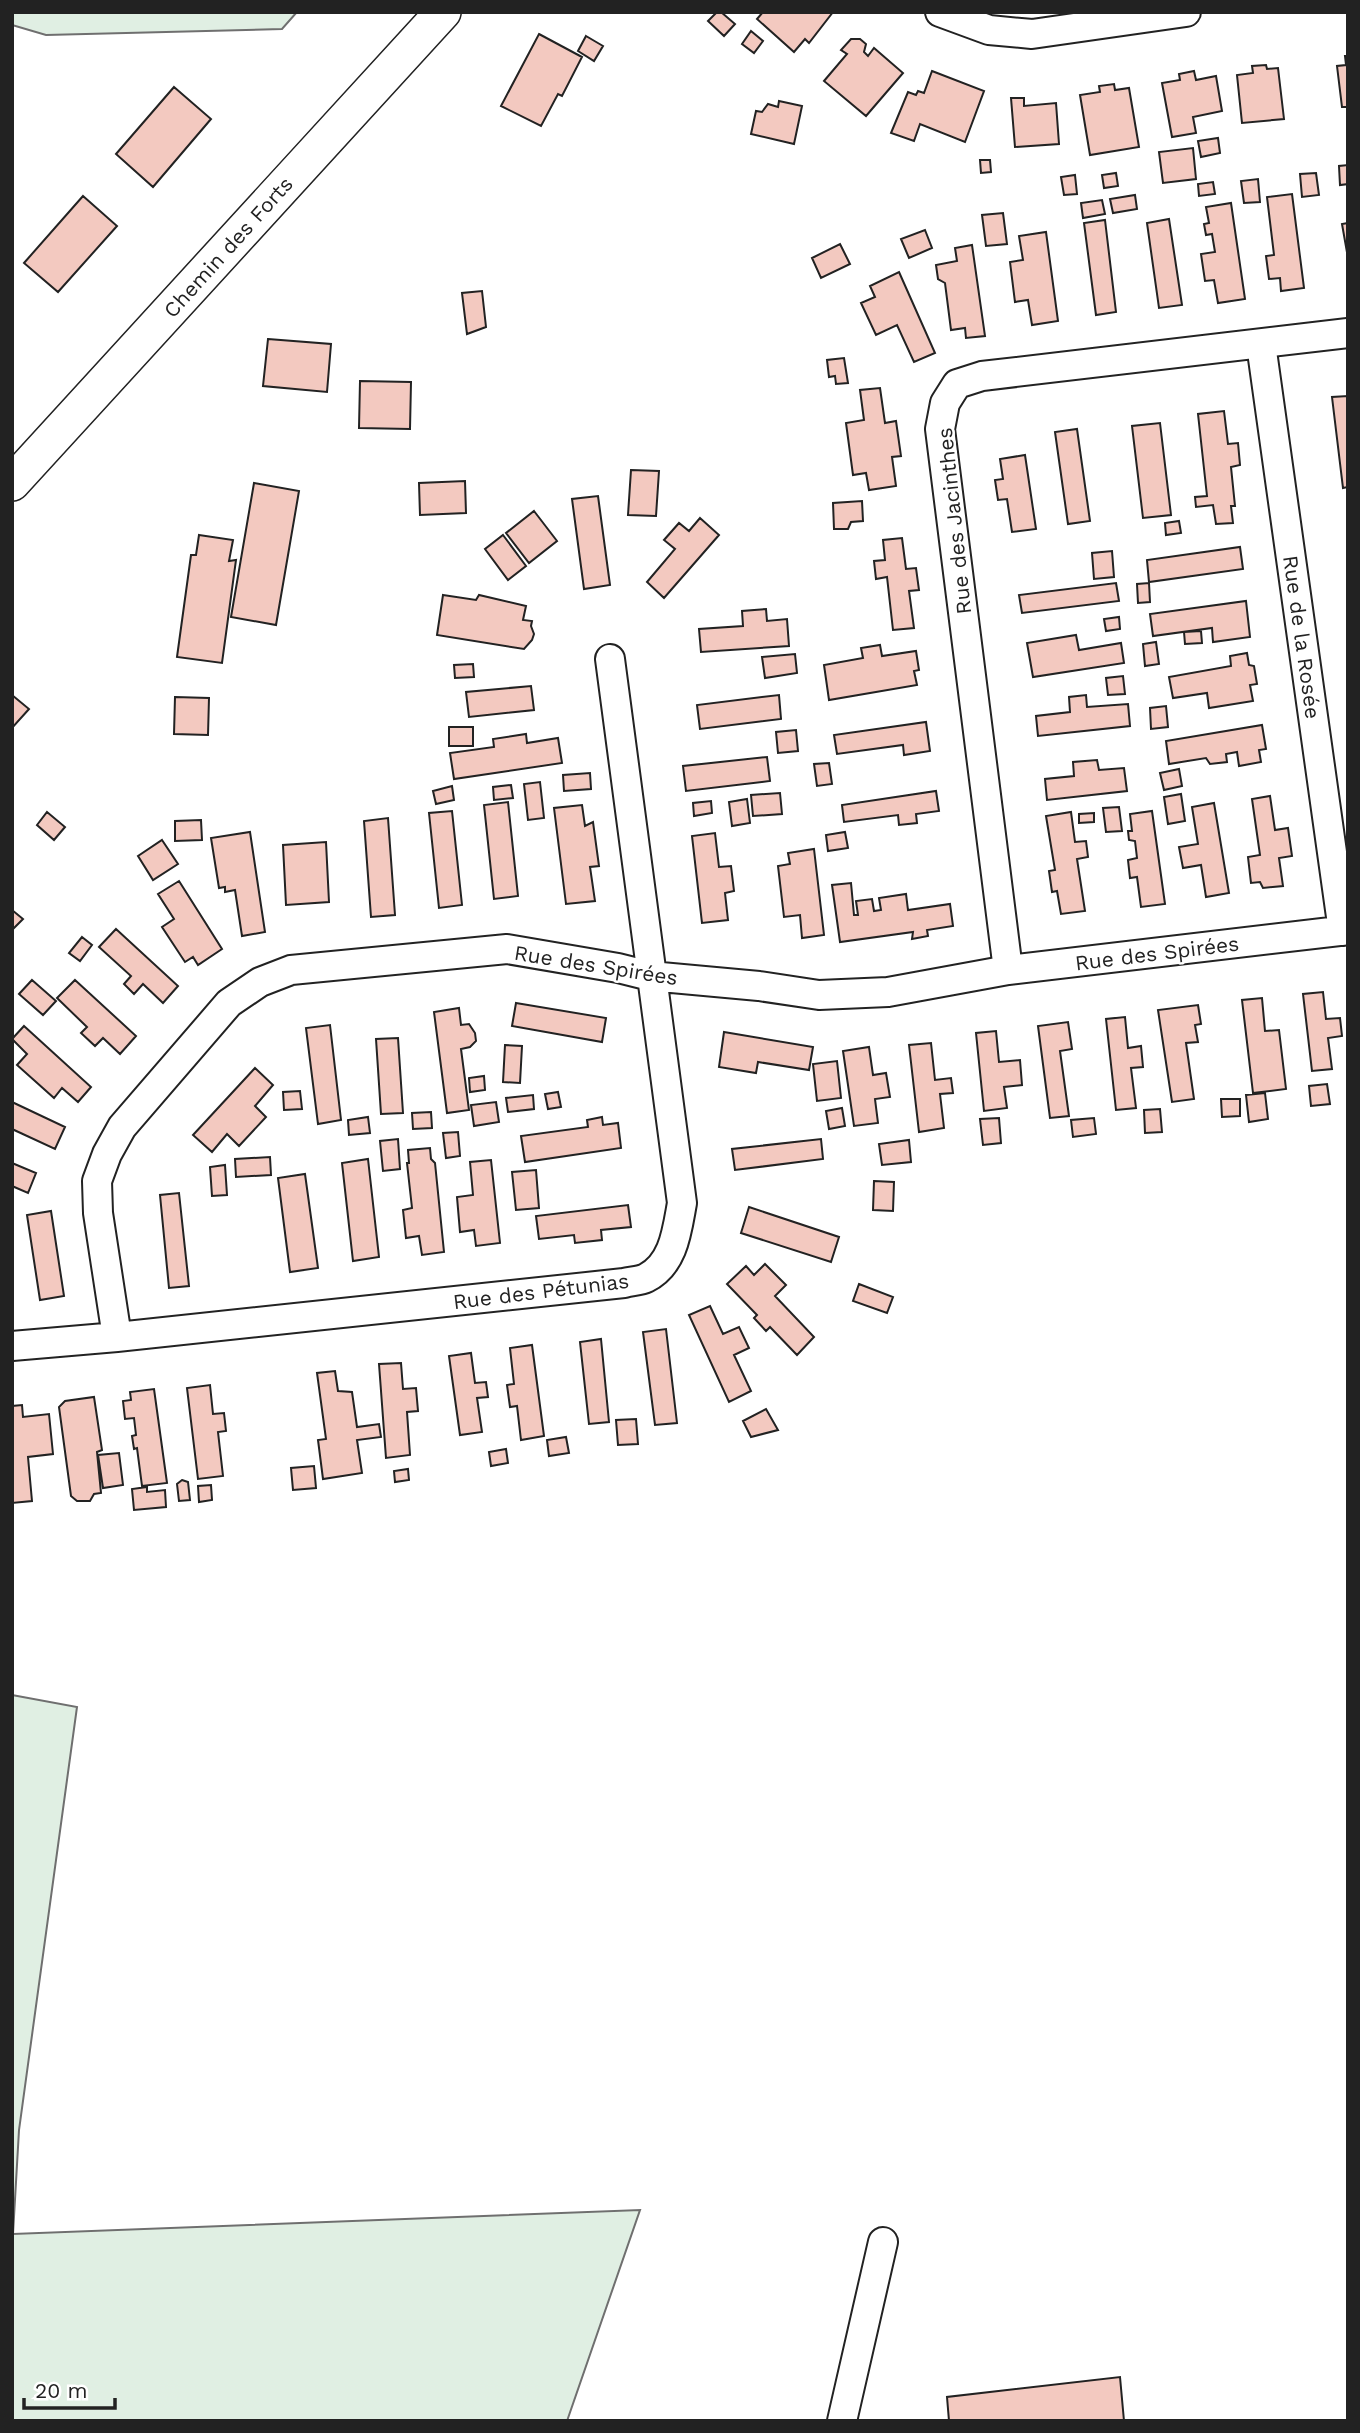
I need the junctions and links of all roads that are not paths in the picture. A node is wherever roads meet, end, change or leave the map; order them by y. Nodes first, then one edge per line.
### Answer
1 (443, 12) edge
2 (940, 12) edge
3 (1186, 12) edge
4 (1348, 333) edge
5 (1261, 344) junction
6 (12, 483) edge
7 (610, 659) dead end
8 (1345, 931) edge
9 (1008, 970) junction
10 (650, 976) junction
11 (117, 1337) junction
12 (12, 1346) edge
13 (883, 2242) dead end
14 (842, 2421) edge

1 - 6 street, Chemin des Forts
2 - 3 street
4 - 5 street, Rue des Jacinthes
5 - 8 street, Rue de la Rosée
5 - 9 street, Rue des Jacinthes
7 - 10 street, Rue des Pétunias
8 - 9 street, Rue des Spirées
9 - 10 street, Rue des Spirées
10 - 11 street, Rue des Spirées
10 - 11 street, Rue des Pétunias
11 - 12 street, Rue des Pétunias
13 - 14 street

